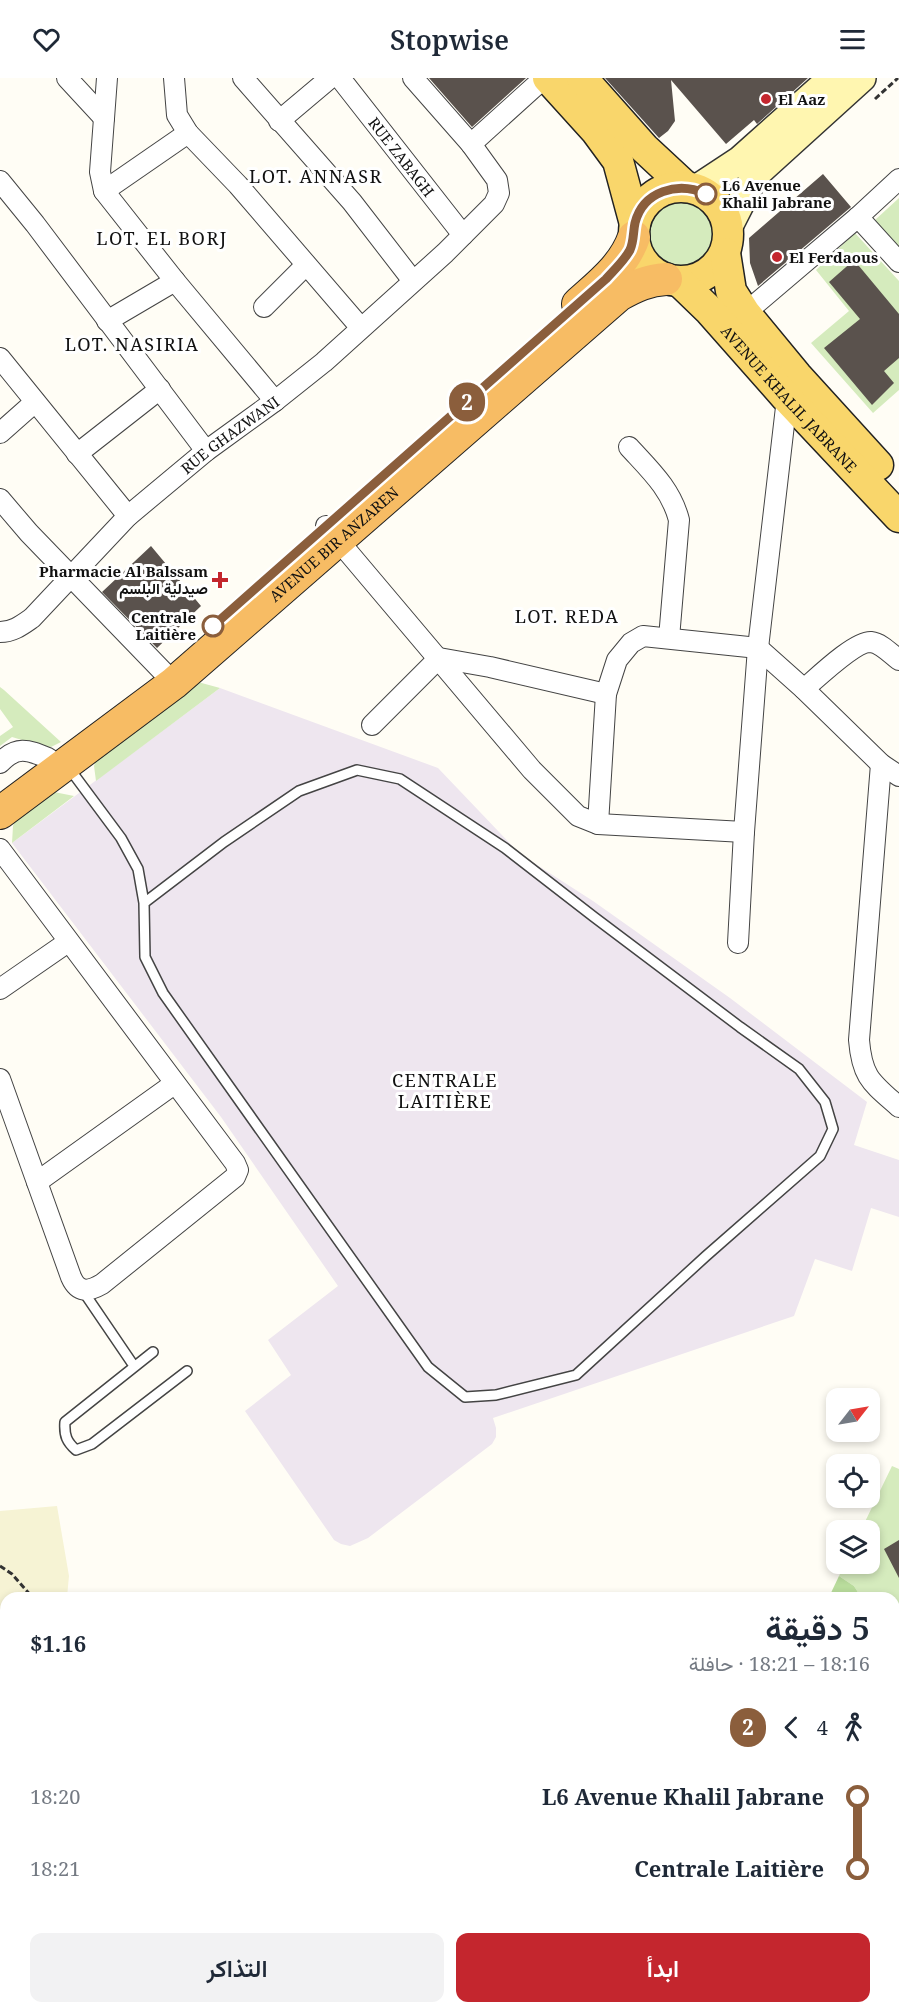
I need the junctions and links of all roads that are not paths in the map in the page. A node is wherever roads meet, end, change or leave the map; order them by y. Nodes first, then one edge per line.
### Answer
1 (67, 78) edge
2 (107, 78) edge
3 (174, 78) edge
4 (243, 78) edge
5 (330, 78) edge
6 (340, 78) edge
7 (413, 78) edge
8 (546, 78) edge
9 (582, 78) edge
10 (832, 78) edge
11 (867, 89) edge
12 (104, 118) junction
13 (279, 121) junction
14 (188, 133) junction
15 (471, 144) junction
16 (899, 179) edge
17 (0, 181) edge
18 (691, 188) junction
19 (104, 191) junction
20 (858, 217) junction
21 (635, 230) junction
22 (463, 235) junction
23 (726, 241) junction
24 (899, 262) edge
25 (306, 266) junction
26 (673, 280) junction
27 (175, 281) junction
28 (413, 281) junction
29 (264, 307) dead end
30 (744, 313) junction
31 (107, 321) junction
32 (361, 328) junction
33 (0, 358) edge
34 (789, 384) junction
35 (160, 389) junction
36 (35, 402) junction
37 (275, 402) junction
38 (0, 433) edge
39 (629, 447) dead end
40 (206, 451) junction
41 (77, 454) junction
42 (899, 487) edge
43 (0, 499) edge
44 (128, 516) junction
45 (899, 517) edge
46 (333, 532) junction
47 (72, 576) junction
48 (0, 632) edge
49 (669, 638) junction
50 (758, 648) junction
51 (439, 658) junction
52 (899, 660) edge
53 (168, 677) junction
54 (804, 688) junction
55 (606, 694) junction
56 (372, 725) dead end
57 (57, 761) junction
58 (0, 763) edge
59 (881, 764) junction
60 (899, 776) edge
61 (0, 795) edge
62 (0, 813) edge
63 (598, 824) junction
64 (744, 832) junction
65 (0, 849) edge
66 (144, 903) junction
67 (68, 942) junction
68 (738, 943) dead end
69 (0, 989) edge
70 (0, 1079) edge
71 (174, 1084) junction
72 (899, 1107) edge
73 (38, 1182) junction
74 (83, 1291) junction
75 (153, 1352) dead end
76 (134, 1366) junction
77 (187, 1371) dead end

1 - 12 street
2 - 12 street
3 - 14 street
4 - 13 street
5 - 13 street
6 - 22 street, RUE ZABAGH
7 - 15 street, RUE GHAZWANI
8 - 15 street
8 - 21 main road
9 - 18 main road
10 - 18 main road
11 - 23 main road
12 - 19 street
13 - 28 street
14 - 19 street
14 - 25 street
15 - 22 street, RUE GHAZWANI
16 - 20 street
17 - 31 street
18 - 21 main road
18 - 23 main road
19 - 27 street
20 - 24 street
20 - 30 street
21 - 26 main road
21 - 46 highway, AVENUE BIR ANZAREN
22 - 28 street, RUE GHAZWANI
23 - 26 main road
23 - 30 main road, AVENUE KHALIL JABRANE
25 - 29 street
25 - 32 street
26 - 34 main road, AVENUE KHALIL JABRANE
26 - 46 highway, AVENUE BIR ANZAREN
27 - 31 street
27 - 37 street
28 - 32 street, RUE GHAZWANI
30 - 34 main road, AVENUE KHALIL JABRANE
31 - 35 street
32 - 37 street, RUE GHAZWANI
33 - 36 street
34 - 42 main road, AVENUE KHALIL JABRANE
34 - 45 main road, AVENUE KHALIL JABRANE
34 - 50 street
35 - 40 street
35 - 41 street
36 - 38 street
36 - 41 street
37 - 40 street, RUE GHAZWANI
39 - 49 street
40 - 44 street, RUE GHAZWANI
41 - 44 street
43 - 47 street
44 - 47 street, RUE GHAZWANI
46 - 51 street
46 - 53 highway, AVENUE BIR ANZAREN
47 - 48 street, RUE GHAZWANI
47 - 53 street
49 - 50 street
49 - 55 street
50 - 54 street
50 - 64 street
51 - 55 street
51 - 56 street
51 - 63 street
52 - 54 street
53 - 57 highway, AVENUE BIR ANZAREN
54 - 59 street
55 - 63 street
57 - 58 street
57 - 61 highway, AVENUE BIR ANZAREN
57 - 62 highway, AVENUE BIR ANZAREN
57 - 66 lane
59 - 60 street
59 - 72 street
63 - 64 street
64 - 68 street
65 - 67 street
66 - 66 lane
67 - 69 street
67 - 71 street
70 - 73 street
71 - 73 street
71 - 74 street
73 - 74 street
74 - 76 lane
75 - 76 lane
76 - 77 lane

